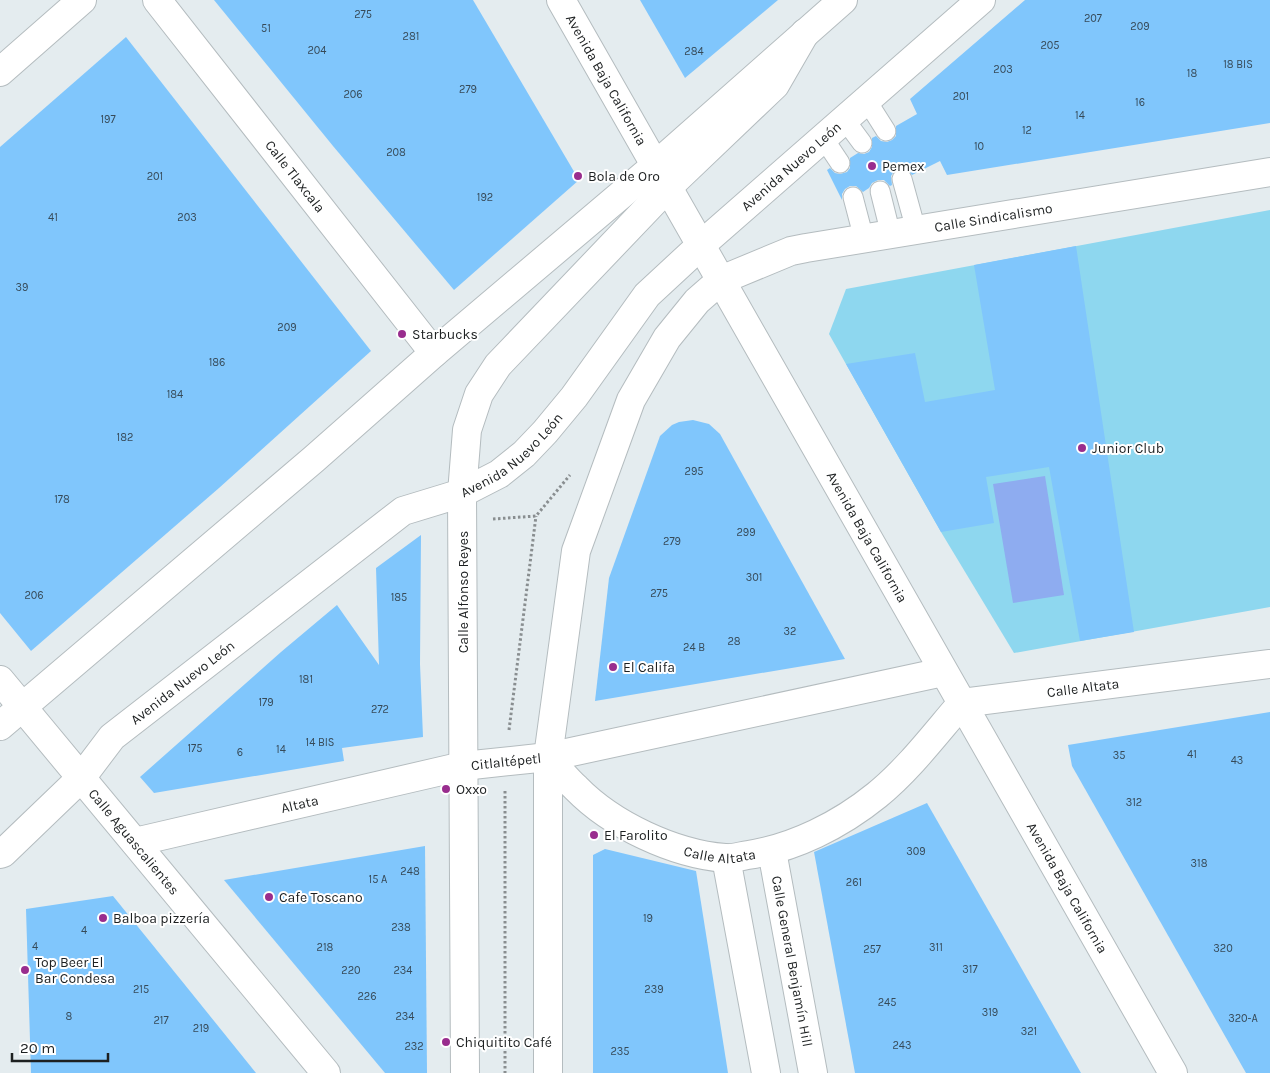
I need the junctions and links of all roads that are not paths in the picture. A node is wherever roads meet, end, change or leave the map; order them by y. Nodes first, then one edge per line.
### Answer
1 (82, 0) edge
2 (157, 0) edge
3 (561, 0) edge
4 (843, 0) edge
5 (981, 0) edge
6 (0, 72) edge
7 (867, 101) junction
8 (845, 120) junction
9 (886, 131) dead end
10 (824, 139) junction
11 (862, 144) dead end
12 (840, 164) dead end
13 (1270, 172) edge
14 (661, 177) junction
15 (902, 179) dead end
16 (880, 191) dead end
17 (853, 197) dead end
18 (904, 232) junction
19 (864, 239) junction
20 (701, 245) junction
21 (721, 280) junction
22 (434, 353) junction
23 (462, 493) junction
24 (1270, 664) edge
25 (944, 672) junction
26 (0, 680) edge
27 (962, 703) junction
28 (22, 707) junction
29 (0, 726) edge
30 (548, 757) junction
31 (463, 766) junction
32 (81, 778) junction
33 (135, 842) junction
34 (772, 851) junction
35 (0, 854) edge
36 (726, 858) junction
37 (326, 1073) edge
38 (465, 1073) edge
39 (548, 1073) edge
40 (766, 1073) edge
41 (813, 1073) edge
42 (1173, 1073) edge

1 - 6 main road
2 - 22 main road, Calle Tlaxcala
3 - 14 main road, Avenida Baja California
4 - 14 main road
5 - 7 main road, Avenida Nuevo León
7 - 8 main road, Avenida Nuevo León
7 - 9 lane
8 - 10 main road, Avenida Nuevo León
8 - 11 lane
10 - 12 lane
10 - 20 main road, Avenida Nuevo León
13 - 18 main road, Calle Sindicalismo
14 - 20 main road, Avenida Baja California
14 - 22 main road
14 - 23 main road, Calle Alfonso Reyes
15 - 18 lane
16 - 18 lane
17 - 19 lane
18 - 19 main road, Calle Sindicalismo
19 - 21 main road, Calle Sindicalismo
20 - 21 main road, Avenida Baja California
20 - 23 main road, Avenida Nuevo León
21 - 25 main road, Avenida Baja California
21 - 30 main road
22 - 28 main road
23 - 31 main road, Calle Alfonso Reyes
23 - 32 main road, Avenida Nuevo León
24 - 27 main road, Calle Altata
25 - 27 main road, Avenida Baja California
25 - 30 main road
26 - 28 main road, Calle Aguascalientes
27 - 34 main road, Calle Altata
27 - 42 main road, Avenida Baja California
28 - 29 main road
28 - 32 main road, Calle Aguascalientes
30 - 31 main road, Citlaltépetl
30 - 36 main road, Calle Altata
30 - 39 main road
31 - 33 main road, Altata
31 - 38 main road, Calle Alfonso Reyes
32 - 33 main road, Calle Aguascalientes
32 - 35 main road, Avenida Nuevo León
33 - 37 main road, Calle Aguascalientes
34 - 36 main road, Calle Altata
34 - 41 main road, Calle General Benjamín Hill
36 - 40 main road

